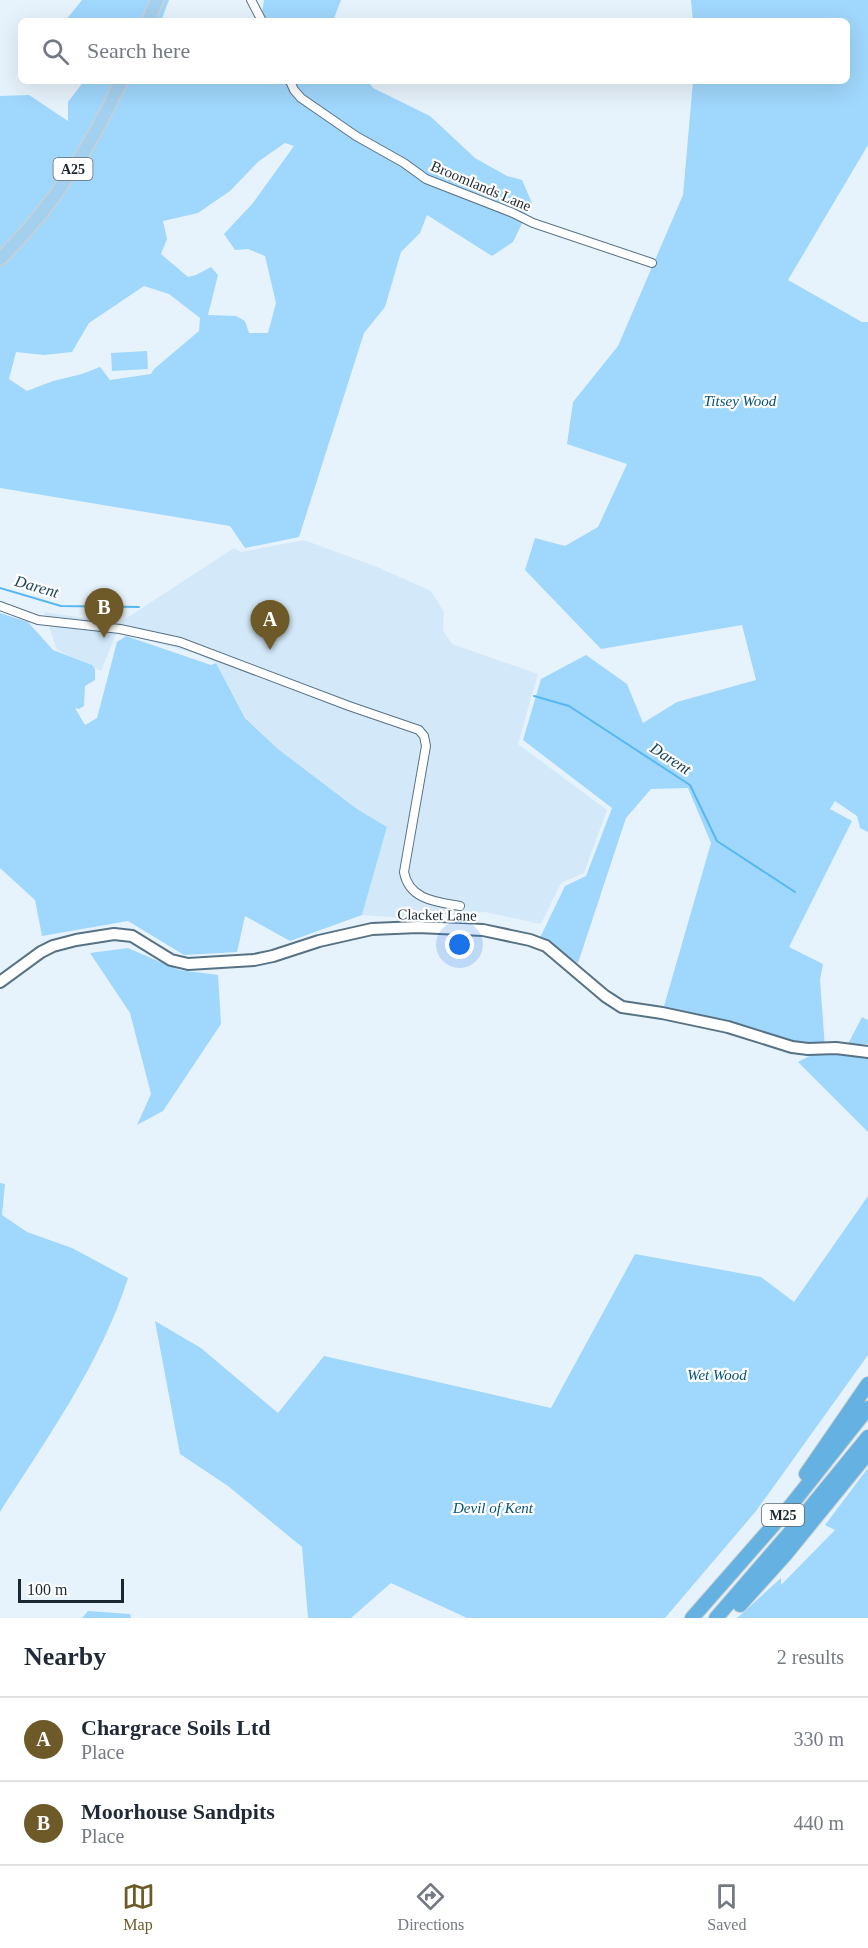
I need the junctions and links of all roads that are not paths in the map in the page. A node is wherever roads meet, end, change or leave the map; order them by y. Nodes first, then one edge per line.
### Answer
1 (158, 0) edge
2 (251, 0) edge
3 (149, 18) edge
4 (260, 18) edge
5 (120, 84) edge
6 (292, 84) edge
7 (0, 259) edge
8 (652, 263) dead end
9 (0, 606) edge
10 (460, 906) dead end
11 (0, 982) edge
12 (868, 1052) edge
13 (868, 1384) edge
14 (868, 1408) edge
15 (868, 1437) edge
16 (868, 1453) edge
17 (769, 1532) junction
18 (692, 1618) edge
19 (716, 1618) edge
20 (726, 1618) edge

1 - 3 main road
2 - 4 street
5 - 7 main road, A25
6 - 8 street, Broomlands Lane
9 - 10 street
11 - 12 street, Clacket Lane
13 - 17 highway, M25
14 - 17 highway, M25
15 - 19 highway, M25
16 - 20 highway, M25
17 - 18 highway, M25

